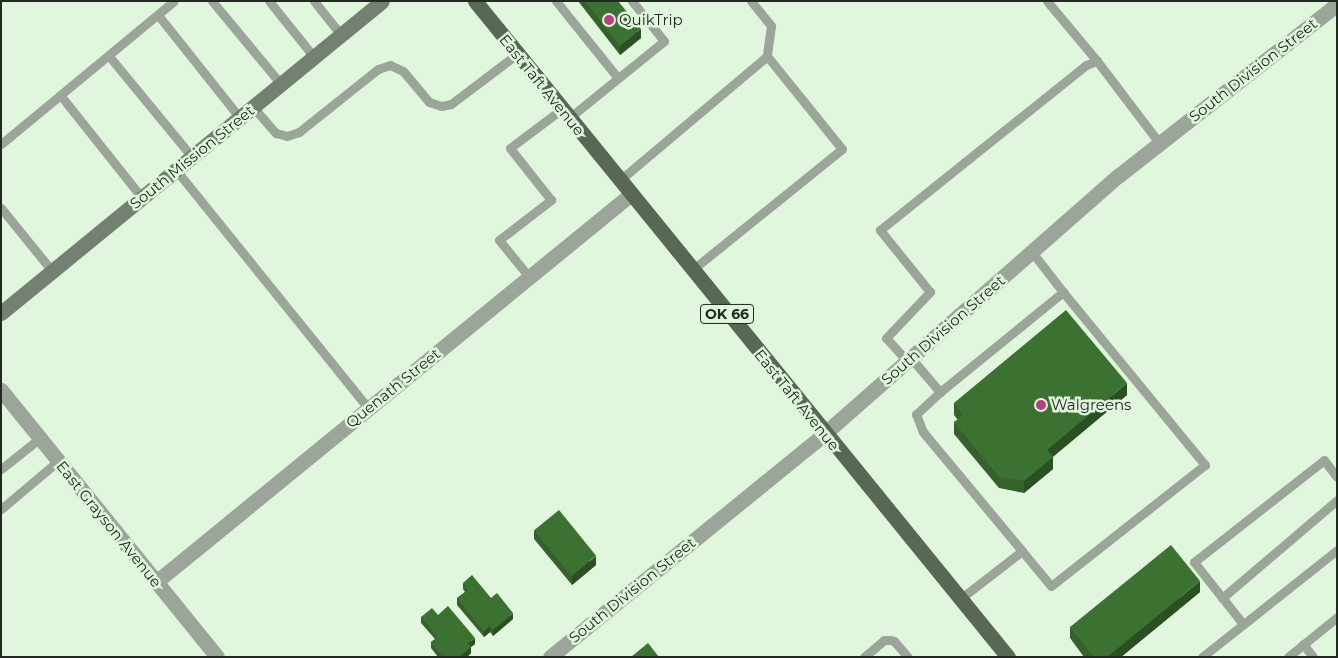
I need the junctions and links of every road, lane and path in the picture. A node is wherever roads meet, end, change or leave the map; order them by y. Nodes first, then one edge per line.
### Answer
1 (174, 1) edge
2 (212, 1) edge
3 (269, 1) edge
4 (314, 1) edge
5 (382, 1) edge
6 (475, 1) edge
7 (556, 1) edge
8 (632, 1) edge
9 (751, 1) edge
10 (1047, 1) edge
11 (1337, 4) edge
12 (158, 15) junction
13 (341, 35) junction
14 (517, 54) junction
15 (109, 56) junction
16 (767, 56) junction
17 (314, 57) junction
18 (1097, 62) junction
19 (618, 78) junction
20 (281, 84) junction
21 (61, 96) junction
22 (253, 108) junction
23 (565, 113) junction
24 (240, 118) junction
25 (1, 144) edge
26 (1160, 144) junction
27 (192, 156) junction
28 (176, 170) junction
29 (620, 180) junction
30 (631, 194) junction
31 (142, 198) junction
32 (1, 208) edge
33 (1032, 252) junction
34 (692, 270) junction
35 (52, 271) junction
36 (530, 278) junction
37 (1063, 292) junction
38 (1, 313) edge
39 (909, 360) junction
40 (1, 390) edge
41 (940, 392) junction
42 (368, 408) junction
43 (824, 434) junction
44 (40, 438) junction
45 (58, 461) junction
46 (1, 469) edge
47 (1337, 477) edge
48 (1337, 500) edge
49 (1, 509) edge
50 (1337, 550) edge
51 (1022, 551) junction
52 (156, 582) junction
53 (1222, 598) junction
54 (960, 599) junction
55 (1337, 617) edge
56 (1243, 624) junction
57 (1303, 644) junction
58 (217, 657) edge
59 (550, 657) edge
60 (864, 657) edge
61 (908, 657) edge
62 (1008, 657) edge
63 (1202, 657) edge
64 (1288, 657) edge
65 (1313, 657) edge

1 - 12 lane
2 - 20 lane
3 - 17 lane
4 - 13 lane
5 - 13 main road, South Mission Street
6 - 14 main road, East Taft Avenue / OK 66
7 - 19 lane
8 - 19 lane
9 - 16 lane
10 - 18 lane
11 - 26 street, South Division Street
12 - 15 lane
12 - 24 lane
13 - 17 main road, South Mission Street
14 - 22 lane
14 - 23 main road, East Taft Avenue / OK 66
15 - 21 lane
15 - 27 lane
16 - 29 lane
16 - 34 lane
17 - 20 main road, South Mission Street
18 - 26 lane
18 - 39 lane
19 - 23 lane
20 - 22 main road, South Mission Street
21 - 25 lane
21 - 31 lane
22 - 24 main road, South Mission Street
23 - 29 main road, East Taft Avenue / OK 66
23 - 36 lane
24 - 27 main road, South Mission Street
26 - 33 street, South Division Street
27 - 28 main road, South Mission Street
28 - 31 main road, South Mission Street
28 - 42 lane
29 - 30 main road, East Taft Avenue / OK 66
30 - 34 main road, East Taft Avenue / OK 66
30 - 36 street, Quenath Street
31 - 35 main road, South Mission Street
32 - 35 lane
33 - 37 lane
33 - 39 street, South Division Street
34 - 43 main road, East Taft Avenue / OK 66
35 - 38 main road, South Mission Street
36 - 42 street, Quenath Street
37 - 41 lane
37 - 51 lane
39 - 41 lane
39 - 43 street, South Division Street
40 - 44 street, East Grayson Avenue
41 - 51 lane
42 - 52 street, Quenath Street
43 - 54 main road, East Taft Avenue / OK 66
43 - 59 street, South Division Street
44 - 45 street, East Grayson Avenue
44 - 46 lane
45 - 49 lane
45 - 52 street, East Grayson Avenue
47 - 53 lane
48 - 53 lane
50 - 56 lane
51 - 54 lane
52 - 58 street, East Grayson Avenue
53 - 56 lane
54 - 62 main road, East Taft Avenue / OK 66
55 - 57 lane
56 - 63 lane
57 - 64 lane
57 - 65 lane
60 - 61 lane

